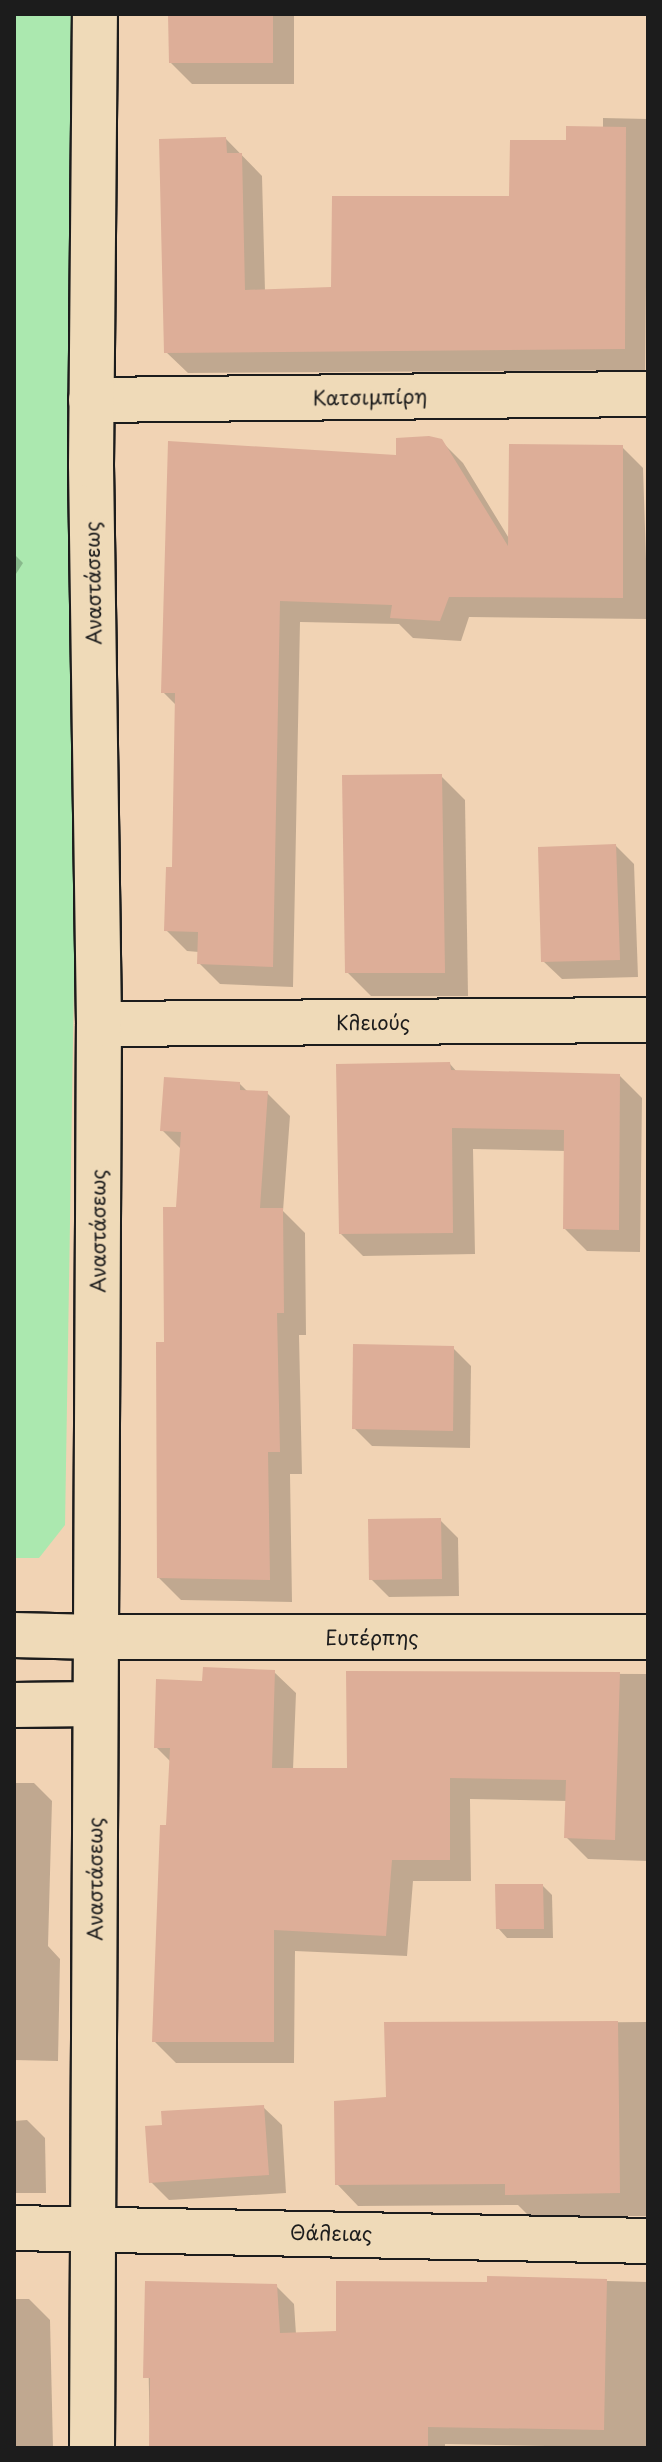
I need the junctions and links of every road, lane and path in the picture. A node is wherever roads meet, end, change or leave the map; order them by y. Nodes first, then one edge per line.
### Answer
1 (95, 14) edge
2 (648, 394) edge
3 (91, 400) junction
4 (648, 1020) edge
5 (99, 1024) junction
6 (14, 1635) edge
7 (96, 1637) junction
8 (648, 1637) edge
9 (95, 1704) junction
10 (14, 1705) edge
11 (14, 2228) edge
12 (94, 2228) junction
13 (648, 2241) edge
14 (92, 2448) edge

1 - 3 street, Αναστάσεως
2 - 3 street, Κατσιμπίρη
3 - 5 street, Αναστάσεως
4 - 5 street, Κλειούς
5 - 7 street, Αναστάσεως
6 - 7 street, Ευτέρπης
7 - 8 street, Ευτέρπης
7 - 9 street, Αναστάσεως
9 - 10 street
9 - 12 street, Αναστάσεως
11 - 12 street, Θάλειας
12 - 13 street, Θάλειας
12 - 14 street, Αναστάσεως

